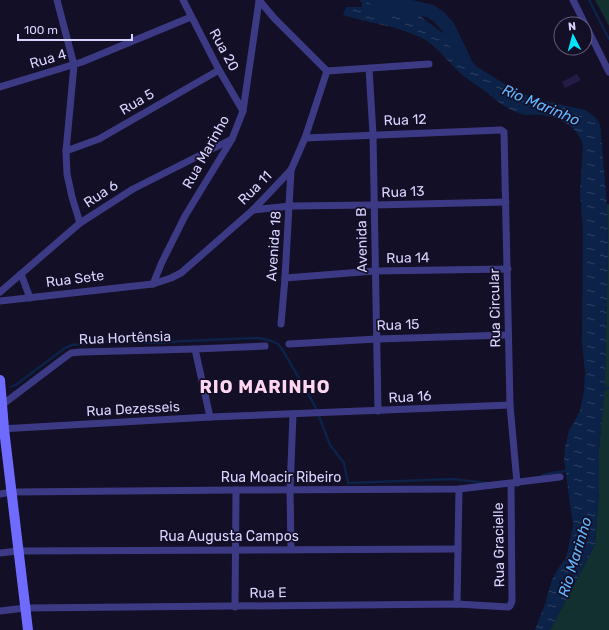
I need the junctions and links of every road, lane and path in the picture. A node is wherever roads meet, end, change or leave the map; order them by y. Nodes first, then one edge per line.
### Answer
1 (57, 0) edge
2 (183, 0) edge
3 (259, 0) edge
4 (573, 0) edge
5 (191, 16) junction
6 (429, 64) dead end
7 (74, 65) junction
8 (369, 69) junction
9 (219, 70) junction
10 (327, 72) junction
11 (609, 72) edge
12 (0, 87) edge
13 (243, 111) junction
14 (504, 132) joint
15 (373, 134) junction
16 (305, 138) junction
17 (232, 139) junction
18 (66, 151) junction
19 (292, 170) junction
20 (506, 202) junction
21 (374, 205) junction
22 (290, 206) junction
23 (253, 210) junction
24 (80, 223) junction
25 (508, 269) junction
26 (375, 271) junction
27 (21, 274) junction
28 (285, 278) junction
29 (153, 284) junction
30 (0, 292) edge
31 (30, 298) junction
32 (0, 301) edge
33 (281, 324) dead end
34 (508, 335) junction
35 (377, 338) junction
36 (289, 344) dead end
37 (265, 346) dead end
38 (195, 349) junction
39 (0, 380) edge
40 (2, 405) junction
41 (510, 405) junction
42 (378, 411) junction
43 (311, 412) joint
44 (293, 414) junction
45 (210, 417) junction
46 (2, 429) edge
47 (560, 477) dead end
48 (516, 481) junction
49 (458, 489) junction
50 (236, 490) junction
51 (290, 490) junction
52 (12, 492) junction
53 (0, 494) edge
54 (235, 549) junction
55 (291, 549) junction
56 (458, 549) junction
57 (18, 550) junction
58 (0, 553) edge
59 (457, 604) junction
60 (235, 606) junction
61 (510, 606) joint
62 (25, 608) junction
63 (0, 611) edge
64 (28, 630) edge

1 - 7 street
2 - 5 street, Rua 20
3 - 10 street
3 - 13 street, Rua Marinho
4 - 11 street
5 - 7 street, Rua 4
5 - 9 street, Rua 20
6 - 8 street
7 - 12 street, Rua 4
7 - 18 street
8 - 10 street
8 - 15 street, Avenida B
9 - 13 street, Rua 20
9 - 18 street, Rua 5
10 - 16 street, Rua 11
13 - 17 street, Rua Marinho
14 - 15 street, Rua 12
14 - 20 street, Rua Circular
15 - 16 street, Rua 12
15 - 21 street, Avenida B
16 - 19 street, Rua 11
17 - 24 street, Rua 6
17 - 29 street, Rua Marinho
18 - 24 street
19 - 22 street, Avenida 18
19 - 23 street, Rua 11
20 - 21 street, Rua 13
20 - 25 street, Rua Circular
21 - 22 street, Rua 13
21 - 26 street, Avenida B
22 - 23 street, Rua 13
22 - 28 street, Avenida 18
23 - 29 street, Rua 11
24 - 27 street, Rua 6
25 - 26 street, Rua 14
25 - 34 street, Rua Circular
26 - 28 street, Rua 14
26 - 35 street, Avenida B
27 - 30 street, Rua 6
27 - 31 street
28 - 33 street, Avenida 18
29 - 31 street, Rua Sete
31 - 32 street, Rua Sete
34 - 35 street, Rua 15
34 - 41 street, Rua Circular
35 - 36 street, Rua 15
35 - 42 street, Avenida B
37 - 38 street, Rua Hortênsia
38 - 40 street, Rua Hortênsia
38 - 45 street
39 - 40 main road
40 - 46 main road
41 - 42 street, Rua 16
41 - 48 street, Rua Circular
42 - 43 street, Rua 16
43 - 44 street, Rua Dezesseis
44 - 45 street, Rua Dezesseis
44 - 51 street
45 - 46 street, Rua Dezesseis
46 - 52 main road
47 - 48 street, Rua Moacir Ribeiro
48 - 49 street, Rua Moacir Ribeiro
48 - 61 street, Rua Gracielle
49 - 51 street, Rua Moacir Ribeiro
49 - 56 street
50 - 51 street, Rua Moacir Ribeiro
50 - 52 street, Rua Moacir Ribeiro
50 - 54 street
51 - 55 street
52 - 53 street, Rua Moacir Ribeiro
52 - 57 main road
54 - 55 street, Rua Augusta Campos
54 - 57 street, Rua Augusta Campos
54 - 60 street
55 - 56 street, Rua Augusta Campos
56 - 59 street
57 - 58 street, Rua Augusta Campos
57 - 62 main road
59 - 60 street, Rua E
59 - 61 street, Rua E
60 - 62 street, Rua E
62 - 63 street, Rua E
62 - 64 main road

